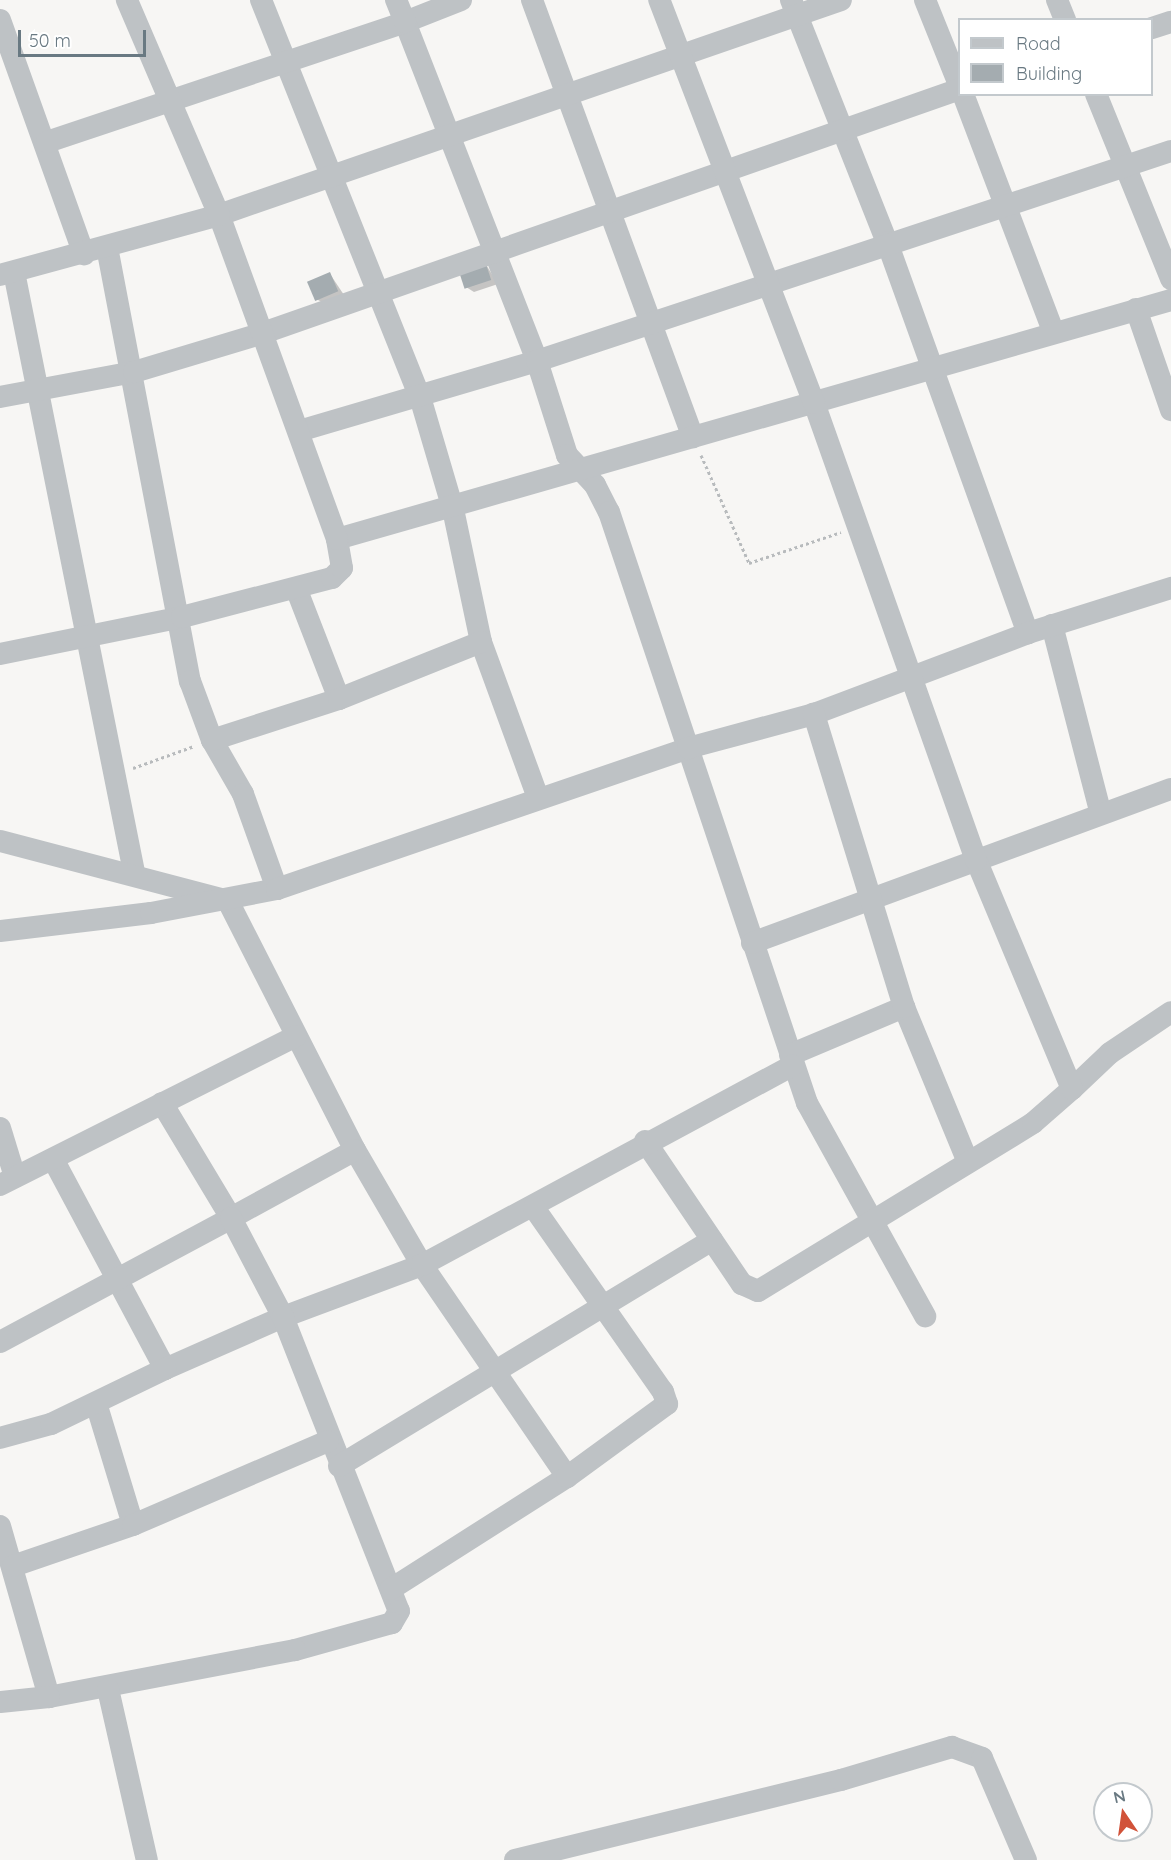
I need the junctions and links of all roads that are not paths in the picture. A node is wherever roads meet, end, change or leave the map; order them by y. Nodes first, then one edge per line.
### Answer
1 (127, 0) edge
2 (261, 0) edge
3 (396, 0) edge
4 (461, 0) edge
5 (532, 0) edge
6 (659, 0) edge
7 (841, 0) edge
8 (925, 0) edge
9 (1057, 0) edge
10 (794, 8) edge
11 (1064, 18) edge
12 (0, 20) edge
13 (405, 22) junction
14 (1171, 22) edge
15 (1153, 28) edge
16 (681, 56) junction
17 (287, 63) junction
18 (958, 83) edge
19 (958, 89) edge
20 (568, 95) junction
21 (964, 96) edge
22 (1097, 96) edge
23 (170, 100) junction
24 (842, 128) junction
25 (448, 138) junction
26 (47, 142) junction
27 (1171, 151) edge
28 (1124, 164) junction
29 (724, 170) junction
30 (336, 177) junction
31 (1004, 202) junction
32 (609, 208) junction
33 (219, 215) junction
34 (887, 242) junction
35 (107, 248) junction
36 (494, 250) junction
37 (84, 254) junction
38 (7, 274) edge
39 (1171, 279) edge
40 (770, 286) junction
41 (378, 292) junction
42 (1171, 300) edge
43 (1136, 309) junction
44 (651, 323) junction
45 (1053, 331) junction
46 (263, 333) junction
47 (537, 361) junction
48 (930, 367) junction
49 (134, 372) junction
50 (38, 390) junction
51 (0, 397) edge
52 (420, 397) junction
53 (814, 403) junction
54 (1171, 410) edge
55 (299, 431) junction
56 (693, 437) junction
57 (579, 471) junction
58 (453, 509) junction
59 (338, 539) junction
60 (296, 588) junction
61 (1171, 588) edge
62 (182, 617) junction
63 (1052, 625) junction
64 (1028, 633) junction
65 (88, 639) junction
66 (481, 642) junction
67 (0, 654) edge
68 (908, 681) junction
69 (339, 699) junction
70 (814, 714) junction
71 (212, 740) junction
72 (688, 748) junction
73 (1171, 789) edge
74 (538, 798) junction
75 (1101, 814) junction
76 (0, 841) edge
77 (976, 860) junction
78 (134, 872) junction
79 (277, 889) junction
80 (871, 900) junction
81 (228, 901) junction
82 (1, 926) edge
83 (752, 943) junction
84 (904, 1007) junction
85 (1171, 1012) edge
86 (296, 1036) junction
87 (792, 1060) junction
88 (1072, 1089) junction
89 (162, 1103) junction
90 (0, 1128) edge
91 (645, 1141) junction
92 (355, 1150) junction
93 (53, 1159) junction
94 (968, 1162) junction
95 (8, 1181) edge
96 (534, 1208) junction
97 (231, 1218) junction
98 (868, 1219) junction
99 (712, 1240) junction
100 (422, 1265) junction
101 (118, 1278) junction
102 (599, 1305) junction
103 (925, 1316) dead end
104 (283, 1317) junction
105 (0, 1342) edge
106 (165, 1369) junction
107 (495, 1370) junction
108 (96, 1403) junction
109 (0, 1438) edge
110 (328, 1441) junction
111 (339, 1466) junction
112 (567, 1477) junction
113 (133, 1525) junction
114 (0, 1526) edge
115 (13, 1566) junction
116 (391, 1588) junction
117 (108, 1689) junction
118 (50, 1697) junction
119 (0, 1702) edge
120 (147, 1860) edge
121 (515, 1860) edge
122 (1026, 1860) edge

1 - 23 street
2 - 17 street
3 - 13 street
4 - 13 street
5 - 20 street
6 - 16 street
7 - 10 street
8 - 18 street
9 - 11 street
10 - 16 street
10 - 24 street
12 - 26 street
13 - 17 street
13 - 25 street
14 - 15 street
16 - 20 street
16 - 29 street
17 - 23 street
17 - 30 street
19 - 24 street
20 - 25 street
20 - 32 street
21 - 31 street
22 - 28 street
23 - 26 street
23 - 33 street
24 - 29 street
24 - 34 street
25 - 30 street
25 - 36 street
26 - 37 street
27 - 28 street
28 - 31 street
28 - 39 street
29 - 32 street
29 - 40 street
30 - 33 street
30 - 41 street
31 - 34 street
31 - 45 street
32 - 36 street
32 - 44 street
33 - 35 street
33 - 46 street
34 - 40 street
34 - 48 street
35 - 37 street
35 - 49 street
36 - 41 street
36 - 47 street
37 - 38 street
38 - 50 street
40 - 44 street
40 - 53 street
41 - 46 street
41 - 52 street
42 - 43 street
43 - 45 street
43 - 54 street
44 - 47 street
44 - 56 street
45 - 48 street
46 - 49 street
46 - 55 street
47 - 52 street
47 - 57 street
48 - 53 street
48 - 64 street
49 - 50 street
49 - 62 street
50 - 51 street
50 - 65 street
52 - 55 street
52 - 58 street
53 - 56 street
53 - 68 street
55 - 59 street
56 - 57 street
57 - 58 street
57 - 72 street
58 - 59 street
58 - 66 street
59 - 60 street
60 - 62 street
60 - 69 street
61 - 63 street
62 - 65 street
62 - 71 street
63 - 64 street
63 - 75 street
64 - 68 street
65 - 67 street
65 - 78 street
66 - 69 street
66 - 74 street
68 - 70 street
68 - 77 street
69 - 71 street
70 - 72 street
70 - 80 street
71 - 79 street
72 - 74 street
72 - 83 street
73 - 75 street
74 - 79 street
75 - 77 street
76 - 78 street
77 - 80 street
77 - 88 street
78 - 81 street
79 - 81 street
80 - 83 street
80 - 84 street
81 - 82 street
81 - 86 street
83 - 87 street
84 - 87 street
84 - 94 street
85 - 88 street
86 - 89 street
86 - 92 street
87 - 91 street
87 - 98 street
88 - 94 street
89 - 93 street
89 - 97 street
90 - 95 street
91 - 96 street
91 - 99 street
92 - 97 street
92 - 100 street
93 - 95 street
93 - 101 street
94 - 98 street
96 - 100 street
96 - 102 street
97 - 101 street
97 - 104 street
98 - 99 street
98 - 103 street
99 - 102 street
100 - 104 street
100 - 107 street
101 - 105 street
101 - 106 street
102 - 107 street
102 - 112 street
104 - 106 street
104 - 110 street
106 - 108 street
107 - 111 street
107 - 112 street
108 - 109 street
108 - 113 street
110 - 111 street
110 - 113 street
111 - 116 street
112 - 116 street
113 - 115 street
114 - 115 street
115 - 118 street
116 - 117 street
117 - 118 street
117 - 120 street
118 - 119 street
121 - 122 street

